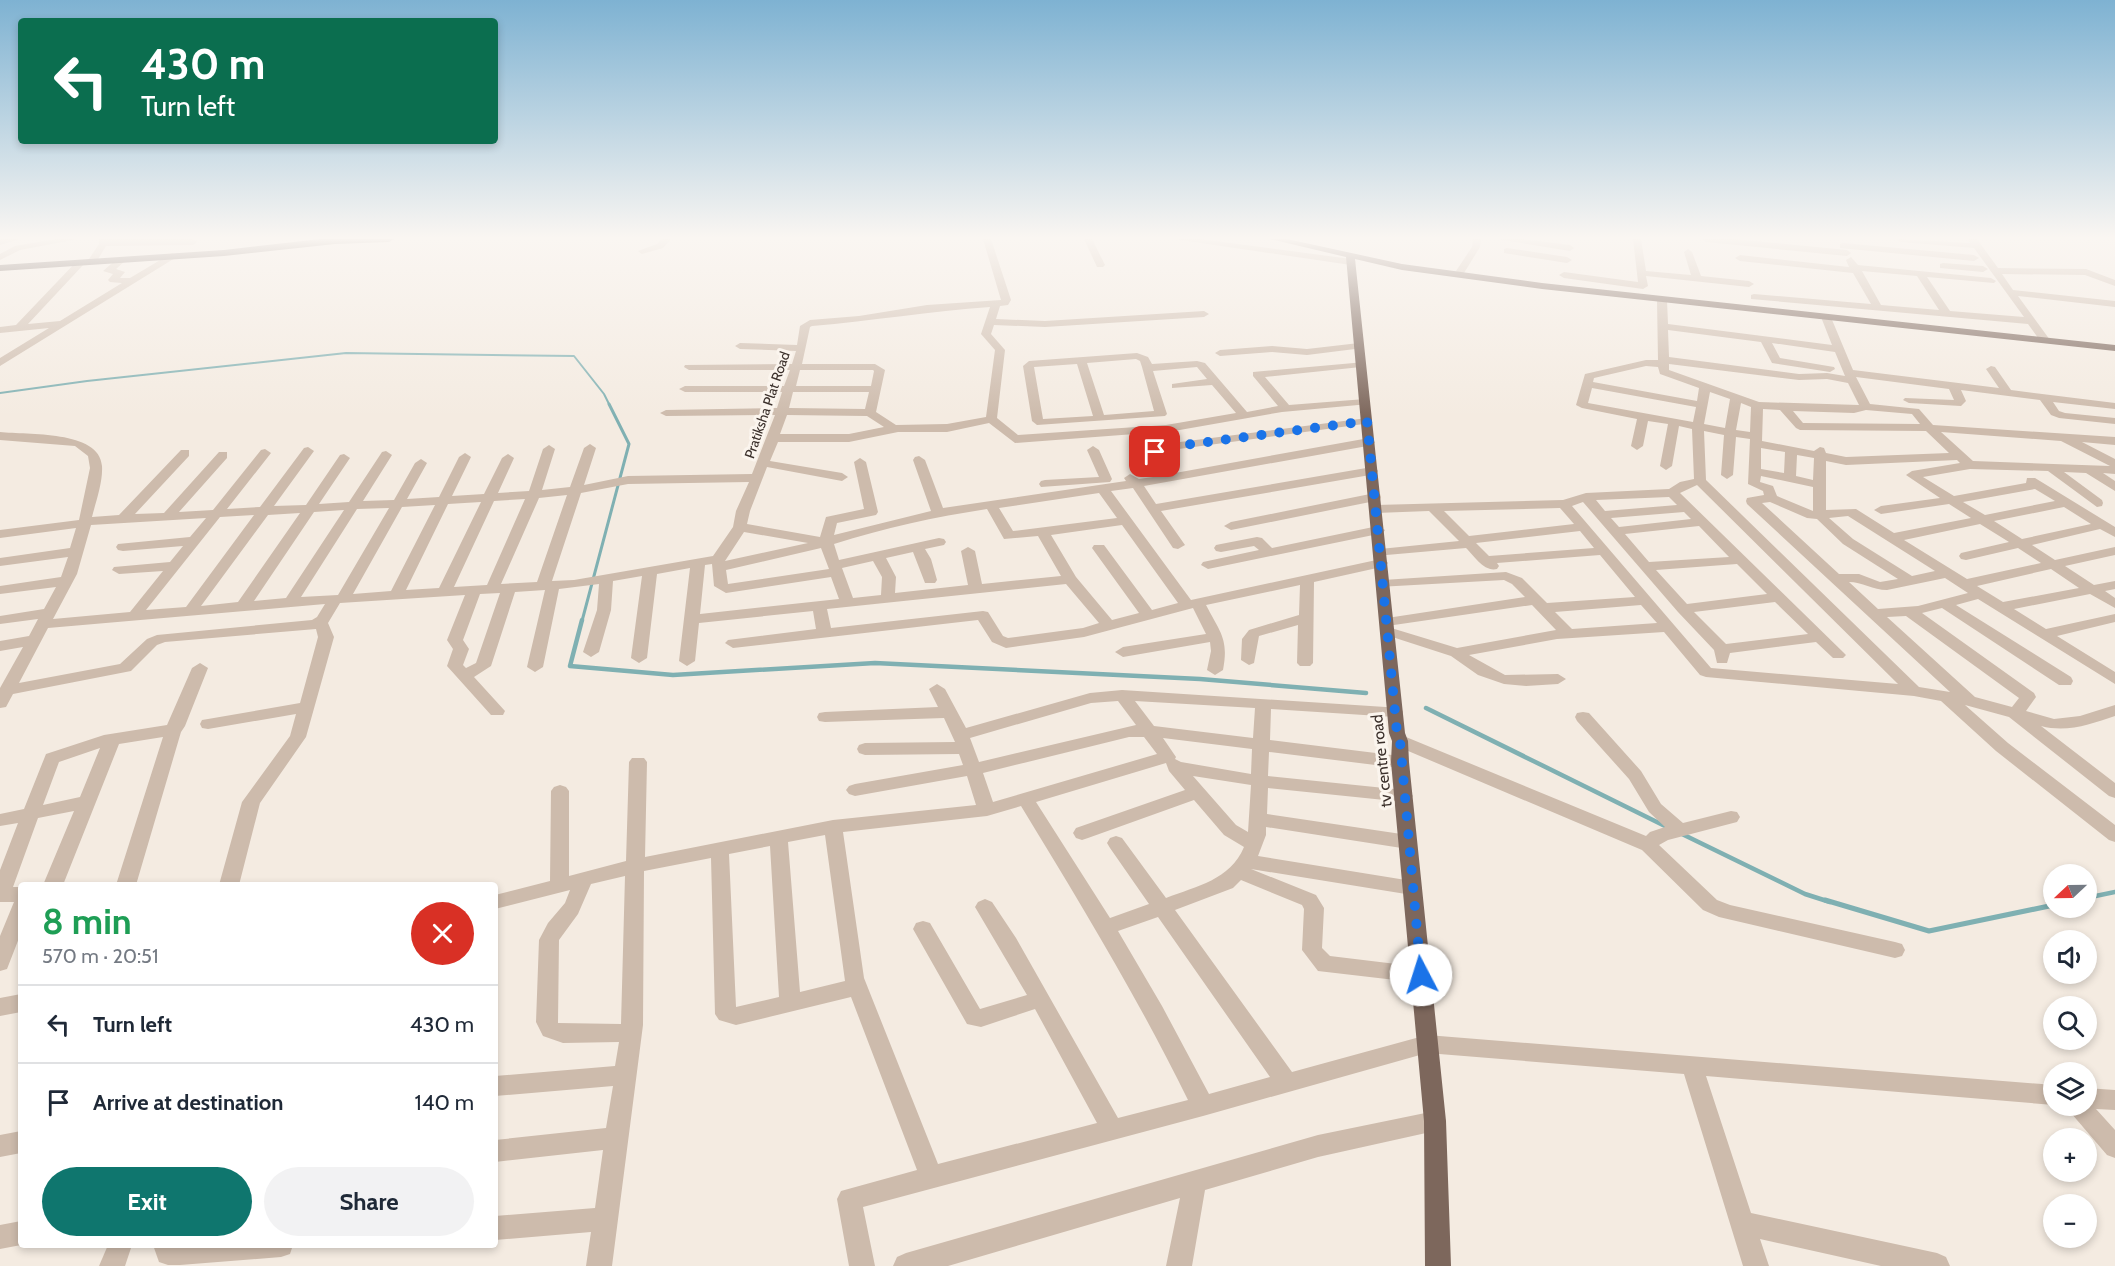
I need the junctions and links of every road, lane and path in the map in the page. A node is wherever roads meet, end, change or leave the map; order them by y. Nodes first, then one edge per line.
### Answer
1 (49, 298) edge
2 (105, 298) edge
3 (1005, 298) edge
4 (1354, 298) edge
5 (1651, 298) edge
6 (1715, 298) edge
7 (1754, 298) edge
8 (1872, 298) edge
9 (1936, 298) edge
10 (2006, 298) edge
11 (2014, 298) edge
12 (2065, 298) edge
13 (1662, 300) junction
14 (1755, 302) junction
15 (2115, 304) edge
16 (996, 305) junction
17 (1878, 308) junction
18 (1204, 314) dead end
19 (1947, 314) junction
20 (1826, 317) junction
21 (2018, 320) junction
22 (990, 321) junction
23 (2031, 321) junction
24 (64, 324) junction
25 (1663, 326) junction
26 (20, 327) junction
27 (0, 330) edge
28 (2038, 338) junction
29 (1765, 339) junction
30 (740, 346) dead end
31 (1359, 346) junction
32 (2115, 346) edge
33 (802, 348) junction
34 (1839, 349) junction
35 (1307, 352) junction
36 (1220, 353) dead end
37 (1082, 361) junction
38 (1664, 362) junction
39 (0, 363) edge
40 (1361, 364) junction
41 (689, 367) dead end
42 (795, 367) junction
43 (1330, 367) junction
44 (1149, 368) junction
45 (1991, 369) dead end
46 (1850, 375) junction
47 (1899, 380) junction
48 (1215, 381) junction
49 (1586, 384) junction
50 (1705, 386) junction
51 (788, 387) junction
52 (1176, 387) dead end
53 (1954, 387) junction
54 (685, 389) dead end
55 (875, 389) junction
56 (1615, 389) junction
57 (2008, 394) junction
58 (1736, 397) junction
59 (2045, 399) junction
60 (1909, 400) junction
61 (1365, 402) junction
62 (1702, 405) junction
63 (1757, 405) junction
64 (2115, 406) edge
65 (1783, 407) junction
66 (1866, 407) junction
67 (1286, 408) junction
68 (782, 411) junction
69 (1611, 411) junction
70 (1915, 411) junction
71 (666, 413) dead end
72 (870, 413) junction
73 (1243, 414) junction
74 (1643, 417) junction
75 (1100, 418) junction
76 (991, 419) junction
77 (1367, 421) junction
78 (2115, 421) edge
79 (1674, 422) junction
80 (1698, 426) junction
81 (1929, 428) junction
82 (894, 429) junction
83 (1165, 429) junction
84 (1730, 432) junction
85 (0, 436) edge
86 (774, 438) junction
87 (2064, 438) junction
88 (1756, 440) junction
89 (2115, 441) edge
90 (1369, 442) junction
91 (1177, 446) junction
92 (1637, 446) dead end
93 (590, 448) dead end
94 (549, 449) dead end
95 (1093, 450) dead end
96 (1791, 450) junction
97 (308, 451) dead end
98 (185, 453) dead end
99 (265, 453) dead end
100 (1820, 453) junction
101 (223, 455) dead end
102 (386, 455) dead end
103 (465, 457) dead end
104 (344, 458) dead end
105 (508, 458) dead end
106 (919, 460) dead end
107 (1965, 461) junction
108 (860, 462) dead end
109 (421, 463) dead end
110 (763, 463) junction
111 (2115, 464) edge
112 (1666, 466) dead end
113 (2008, 467) junction
114 (2051, 468) junction
115 (2089, 469) junction
116 (2115, 470) edge
117 (1372, 471) junction
118 (1755, 471) junction
119 (1727, 475) dead end
120 (842, 477) dead end
121 (756, 478) junction
122 (1790, 478) junction
123 (1160, 479) junction
124 (1700, 481) junction
125 (1136, 483) junction
126 (1045, 484) dead end
127 (1104, 484) junction
128 (1820, 485) junction
129 (2038, 485) junction
130 (2115, 487) edge
131 (574, 491) junction
132 (1672, 493) junction
133 (534, 494) junction
134 (1586, 497) junction
135 (489, 498) junction
136 (1771, 498) junction
137 (443, 500) junction
138 (1950, 500) junction
139 (1752, 501) junction
140 (399, 503) junction
141 (1375, 503) junction
142 (1724, 503) junction
143 (2066, 503) junction
144 (2097, 503) dead end
145 (1564, 504) junction
146 (352, 506) junction
147 (992, 507) junction
148 (1432, 507) junction
149 (1154, 508) junction
150 (1686, 508) junction
151 (309, 509) junction
152 (1881, 510) dead end
153 (261, 512) junction
154 (216, 513) junction
155 (938, 513) junction
156 (1601, 515) junction
157 (1821, 515) junction
158 (168, 516) junction
159 (123, 519) junction
160 (1982, 520) junction
161 (1126, 521) junction
162 (85, 522) junction
163 (1702, 522) junction
164 (2102, 525) junction
165 (740, 526) junction
166 (1231, 526) dead end
167 (1584, 527) junction
168 (1378, 530) junction
169 (1615, 531) junction
170 (1043, 533) junction
171 (2115, 533) edge
172 (0, 534) edge
173 (851, 534) junction
174 (1889, 536) junction
175 (194, 541) junction
176 (1848, 541) junction
177 (826, 542) junction
178 (939, 542) dead end
179 (1467, 542) junction
180 (2020, 544) junction
181 (1178, 545) dead end
182 (123, 546) dead end
183 (917, 547) junction
184 (1099, 548) dead end
185 (1221, 548) dead end
186 (968, 551) dead end
187 (1604, 551) junction
188 (2115, 551) edge
189 (75, 552) junction
190 (1269, 553) junction
191 (877, 555) junction
192 (1966, 556) dead end
193 (1380, 558) junction
194 (861, 559) junction
195 (1486, 560) junction
196 (1740, 560) junction
197 (0, 562) edge
198 (698, 563) junction
199 (719, 563) junction
200 (2051, 564) junction
201 (1208, 565) dead end
202 (174, 566) junction
203 (1646, 566) junction
204 (836, 568) junction
205 (119, 570) dead end
206 (650, 571) junction
207 (1948, 573) junction
208 (1500, 575) junction
209 (1838, 578) junction
210 (1070, 579) junction
211 (1307, 579) junction
212 (601, 580) junction
213 (930, 580) dead end
214 (66, 581) junction
215 (1910, 581) junction
216 (1383, 584) junction
217 (1965, 584) junction
218 (2115, 585) edge
219 (548, 586) junction
220 (509, 588) junction
221 (976, 588) junction
222 (492, 589) junction
223 (2090, 589) junction
224 (0, 590) edge
225 (474, 591) junction
226 (444, 593) junction
227 (1980, 594) junction
228 (396, 596) junction
229 (1779, 597) junction
230 (888, 598) junction
231 (339, 599) junction
232 (1646, 600) junction
233 (291, 602) junction
234 (847, 602) junction
235 (1944, 603) junction
236 (1192, 604) junction
237 (1541, 604) junction
238 (2115, 604) edge
239 (819, 605) junction
240 (243, 606) junction
241 (2000, 607) junction
242 (1683, 609) junction
243 (1909, 610) junction
244 (190, 611) junction
245 (1877, 614) junction
246 (135, 615) junction
247 (1148, 615) junction
248 (1306, 618) junction
249 (2115, 618) edge
250 (46, 619) junction
251 (0, 620) edge
252 (692, 620) junction
253 (321, 623) junction
254 (1109, 625) junction
255 (1387, 627) junction
256 (1668, 627) junction
257 (824, 633) junction
258 (1569, 634) junction
259 (2044, 634) junction
260 (1215, 637) junction
261 (1820, 637) junction
262 (34, 640) junction
263 (733, 643) dead end
264 (0, 646) edge
265 (591, 652) dead end
266 (1123, 652) dead end
267 (1456, 653) junction
268 (1838, 655) dead end
269 (639, 658) dead end
270 (1249, 660) dead end
271 (687, 661) dead end
272 (1305, 663) dead end
273 (535, 667) dead end
274 (200, 668) dead end
275 (1215, 670) dead end
276 (463, 676) junction
277 (1558, 679) dead end
278 (2115, 679) edge
279 (2065, 681) dead end
280 (937, 689) dead end
281 (1914, 691) junction
282 (1122, 695) junction
283 (3, 697) edge
284 (1948, 699) junction
285 (1969, 701) junction
286 (1263, 704) junction
287 (306, 707) junction
288 (2115, 710) edge
289 (497, 711) dead end
290 (950, 712) junction
291 (1395, 712) junction
292 (2015, 714) junction
293 (825, 717) dead end
294 (1583, 717) dead end
295 (208, 724) dead end
296 (172, 730) junction
297 (1148, 730) junction
298 (111, 740) junction
299 (1400, 741) junction
300 (964, 742) junction
301 (1261, 745) junction
302 (865, 749) dead end
303 (638, 762) dead end
304 (1172, 762) junction
305 (1400, 762) junction
306 (974, 769) junction
307 (1260, 782) junction
308 (855, 790) dead end
309 (560, 791) dead end
310 (1197, 792) junction
311 (2115, 792) edge
312 (1404, 796) junction
313 (1024, 799) junction
314 (86, 802) junction
315 (987, 810) junction
316 (29, 815) junction
317 (1731, 817) dead end
318 (1258, 819) junction
319 (0, 820) edge
320 (833, 827) junction
321 (1680, 830) junction
322 (1082, 833) dead end
323 (2115, 835) edge
324 (779, 838) junction
325 (1408, 842) junction
326 (1116, 843) dead end
327 (1648, 845) junction
328 (720, 849) junction
329 (1247, 859) junction
330 (635, 866) junction
331 (583, 880) junction
332 (54, 882) edge
333 (127, 882) edge
334 (230, 882) edge
335 (559, 886) junction
336 (1412, 888) junction
337 (18, 894) edge
338 (0, 895) edge
339 (498, 901) edge
340 (985, 907) dead end
341 (1162, 907) junction
342 (18, 914) edge
343 (1106, 928) junction
344 (923, 929) dead end
345 (1895, 950) dead end
346 (0, 963) edge
347 (1421, 975) junction
348 (857, 987) junction
349 (1040, 999) junction
350 (790, 1003) junction
351 (18, 1004) edge
352 (0, 1007) edge
353 (631, 1033) junction
354 (1428, 1044) junction
355 (1692, 1066) junction
356 (625, 1075) junction
357 (1287, 1083) junction
358 (498, 1086) edge
359 (2043, 1094) edge
360 (2097, 1099) edge
361 (2115, 1100) edge
362 (1203, 1106) junction
363 (2088, 1116) edge
364 (1435, 1121) junction
365 (1113, 1130) junction
366 (616, 1138) junction
367 (18, 1143) edge
368 (0, 1146) edge
369 (2115, 1147) edge
370 (498, 1151) edge
371 (931, 1177) junction
372 (1195, 1182) junction
373 (605, 1219) junction
374 (1742, 1223) junction
375 (498, 1228) edge
376 (18, 1234) edge
377 (0, 1237) edge
378 (119, 1248) edge
379 (166, 1248) edge
380 (243, 1248) edge
381 (112, 1266) edge
382 (598, 1266) edge
383 (861, 1266) edge
384 (906, 1266) edge
385 (1179, 1266) edge
386 (1438, 1266) edge
387 (1756, 1266) edge
388 (1937, 1266) edge

1 - 26 street
2 - 24 street
3 - 16 street
4 - 31 main road, tv centre road
5 - 13 main road
6 - 14 main road
7 - 14 street
8 - 17 street
9 - 19 street
10 - 21 street
11 - 23 street
12 - 15 street
13 - 20 main road
13 - 25 street
14 - 17 street
14 - 28 main road
16 - 22 street
16 - 33 street
17 - 19 street
18 - 22 street
19 - 21 street
20 - 28 main road
20 - 34 street
21 - 23 street
21 - 28 street
22 - 76 street
23 - 28 street
24 - 26 street
24 - 39 street
25 - 29 street
25 - 38 street
26 - 27 street
28 - 32 main road
29 - 34 street
29 - 46 street
30 - 33 street, Pratiksha Plat Road
31 - 35 street
31 - 40 main road, tv centre road
33 - 42 street, Pratiksha Plat Road
34 - 46 street
35 - 36 street
35 - 43 street
37 - 44 street
37 - 75 street
37 - 75 street
38 - 46 street
38 - 49 street
38 - 50 street
40 - 43 street
40 - 61 main road, tv centre road
41 - 42 street
42 - 51 street, Pratiksha Plat Road
42 - 55 street
43 - 67 street
44 - 48 street
44 - 75 street
45 - 57 street
46 - 47 street
46 - 66 street
47 - 53 street
47 - 60 street
48 - 52 street
48 - 73 street
49 - 56 street
49 - 69 street
50 - 58 street
50 - 62 street
51 - 54 street
51 - 55 street
51 - 68 street, Pratiksha Plat Road
53 - 57 street
53 - 60 street
55 - 72 street
56 - 62 street
56 - 69 street
57 - 59 street
58 - 63 street
58 - 84 street
59 - 64 street
59 - 78 street
60 - 70 street
61 - 67 street
61 - 77 main road, tv centre road
62 - 80 street
63 - 65 street
63 - 88 street
65 - 66 street
65 - 81 street
66 - 70 street
67 - 73 street
68 - 71 street
68 - 72 street
68 - 86 street, Pratiksha Plat Road
69 - 74 street
70 - 81 street
72 - 82 street
73 - 83 street
74 - 79 street
74 - 92 street
76 - 82 street
76 - 83 street
77 - 90 main road, tv centre road
77 - 91 street
79 - 80 street
79 - 112 street
80 - 84 street
80 - 124 street
81 - 87 street
81 - 107 street
82 - 86 street
83 - 91 street
84 - 88 street
84 - 119 street
85 - 162 street
86 - 110 street, Pratiksha Plat Road
87 - 89 street
87 - 111 street
88 - 96 street
88 - 118 street
90 - 117 main road, tv centre road
90 - 123 street
91 - 123 street
93 - 131 street
94 - 133 street
95 - 127 street
96 - 100 street
96 - 122 street
97 - 153 street
98 - 159 street
99 - 154 street
100 - 107 street
100 - 128 street
101 - 158 street
102 - 146 street
103 - 137 street
104 - 151 street
105 - 135 street
106 - 155 street
107 - 113 street
107 - 138 street
108 - 177 street
109 - 140 street
110 - 120 street
110 - 121 street, Pratiksha Plat Road
113 - 114 street
113 - 129 street
114 - 115 street
114 - 144 street
115 - 116 street
115 - 130 street
117 - 141 main road, tv centre road
117 - 149 street
118 - 122 street
118 - 136 street
121 - 131 street
121 - 165 street, Pratiksha Plat Road
122 - 128 street
123 - 125 street
124 - 132 street
124 - 142 street
125 - 127 street
125 - 149 street
126 - 127 street
127 - 147 street
127 - 161 street
128 - 157 street
129 - 138 street
129 - 143 street
131 - 133 street
131 - 219 street
132 - 134 street
132 - 150 street
133 - 135 street
133 - 222 street
134 - 145 street
134 - 156 street
135 - 137 street
135 - 226 street
136 - 139 street
136 - 157 street
137 - 140 street
137 - 228 street
138 - 152 street
138 - 160 street
139 - 142 street
139 - 209 street
140 - 146 street
140 - 231 street
141 - 148 street
141 - 166 street
141 - 168 main road, tv centre road
142 - 281 street
143 - 160 street
143 - 164 street
145 - 148 street
145 - 167 street
146 - 151 street
146 - 233 street
147 - 155 street
147 - 170 street
148 - 179 street
149 - 181 street
150 - 156 street
150 - 163 street
151 - 153 street
151 - 240 street
153 - 154 street
153 - 244 street
154 - 158 street
154 - 175 street
155 - 173 street
156 - 169 street
157 - 174 street
157 - 176 street
158 - 159 street
159 - 162 street
160 - 174 street
160 - 180 street
161 - 170 street
161 - 236 street
162 - 172 street
162 - 189 street
163 - 169 street
163 - 196 street
164 - 171 street
164 - 180 street
165 - 177 street
165 - 199 street, Pratiksha Plat Road
167 - 179 street
167 - 187 street
168 - 190 street
168 - 193 main road, tv centre road
169 - 203 street
170 - 210 street
173 - 177 street
173 - 194 street
174 - 176 street
174 - 207 street
175 - 182 street
175 - 202 street
176 - 215 street
177 - 199 street
177 - 204 street
178 - 183 street
179 - 193 street
179 - 195 street
180 - 192 street
180 - 200 street
183 - 191 street
183 - 213 street
184 - 247 street
185 - 190 street
186 - 221 street
187 - 195 street
187 - 232 street
188 - 200 street
189 - 197 street
189 - 214 street
190 - 201 street
191 - 194 street
191 - 230 street
193 - 211 street
193 - 216 main road, tv centre road
194 - 204 street
195 - 208 street
196 - 203 street
196 - 229 street
198 - 199 street
198 - 206 street
198 - 252 street
199 - 204 street
200 - 217 street
200 - 223 street
202 - 205 street
202 - 246 street
203 - 242 street
204 - 234 street
206 - 212 street
206 - 269 street
207 - 215 street
207 - 217 street
208 - 216 street
208 - 237 street
209 - 215 street
209 - 245 street
210 - 221 street
210 - 254 street
211 - 236 street
211 - 248 street
212 - 219 street
212 - 265 street
214 - 224 street
214 - 250 street
216 - 255 main road, tv centre road
217 - 227 street
218 - 223 street
219 - 220 street
219 - 273 street
220 - 222 street
220 - 276 street
221 - 230 street
222 - 225 street
223 - 238 street
223 - 241 street
225 - 226 street
225 - 276 street
226 - 228 street
227 - 235 street
227 - 241 street
228 - 231 street
229 - 242 street
229 - 261 street
230 - 234 street
231 - 233 street
231 - 253 street
232 - 237 street
232 - 256 street
233 - 240 street
234 - 239 street
235 - 243 street
235 - 279 street
236 - 247 street
236 - 260 street
237 - 255 street
237 - 258 street
239 - 252 street
239 - 257 street
240 - 244 street
241 - 259 street
242 - 261 street
243 - 245 street
243 - 292 street
244 - 246 street
245 - 285 street
246 - 250 street
247 - 254 street
248 - 270 street
248 - 272 street
249 - 259 street
250 - 251 street
250 - 262 street
252 - 271 street
253 - 283 street
253 - 287 street
254 - 257 street
255 - 267 street
255 - 291 main road, tv centre road
256 - 258 street
256 - 281 street
257 - 263 street
258 - 267 street
259 - 278 street
260 - 266 street
260 - 275 street
261 - 268 street
262 - 264 street
262 - 283 street
267 - 277 street
274 - 296 street
276 - 289 street
280 - 290 street
281 - 284 street
282 - 286 street
282 - 297 street
282 - 300 street
284 - 285 street
284 - 323 street
285 - 292 street
286 - 291 street
286 - 301 street
287 - 295 street
287 - 334 street
288 - 292 street
290 - 293 street
290 - 300 street
291 - 299 main road, tv centre road
292 - 311 street
294 - 321 street
296 - 298 street
296 - 333 street
297 - 301 street
297 - 304 street
297 - 306 street
298 - 314 street
298 - 316 street
299 - 305 main road, tv centre road
299 - 327 street
300 - 302 street
300 - 306 street
301 - 305 street
301 - 307 street
303 - 330 street
304 - 307 street
304 - 310 street
304 - 313 street
305 - 312 main road, tv centre road
306 - 308 street
306 - 315 street
307 - 312 street
307 - 318 street
309 - 335 street
310 - 322 street
310 - 329 street
312 - 325 main road, tv centre road
313 - 315 street
313 - 343 street
314 - 316 street
314 - 332 street
315 - 320 street
316 - 319 street
316 - 338 street
317 - 321 street
318 - 325 street
318 - 329 street
320 - 324 street
320 - 348 street
321 - 327 street
324 - 328 street
324 - 350 street
325 - 336 main road, tv centre road
326 - 341 street
327 - 345 street
328 - 330 street
328 - 350 street
329 - 336 street
329 - 341 street
329 - 347 street
330 - 331 street
330 - 353 street
331 - 335 street
331 - 353 street
335 - 339 street
336 - 347 main road, tv centre road
337 - 338 street
340 - 349 street
341 - 343 street
341 - 357 street
342 - 346 street
343 - 362 street
344 - 349 street
347 - 354 main road, tv centre road
348 - 350 street
348 - 371 street
349 - 365 street
351 - 352 street
353 - 356 street
354 - 355 street
354 - 357 street
354 - 364 main road, tv centre road
355 - 359 street
355 - 374 street
356 - 358 street
356 - 366 street
357 - 362 street
360 - 361 street
362 - 365 street
363 - 369 street
364 - 372 street
364 - 386 main road, tv centre road
365 - 371 street
366 - 370 street
366 - 373 street
367 - 368 street
371 - 383 street
372 - 384 street
372 - 385 street
373 - 375 street
373 - 382 street
374 - 387 street
374 - 388 street
376 - 377 street
378 - 381 street
379 - 380 street

